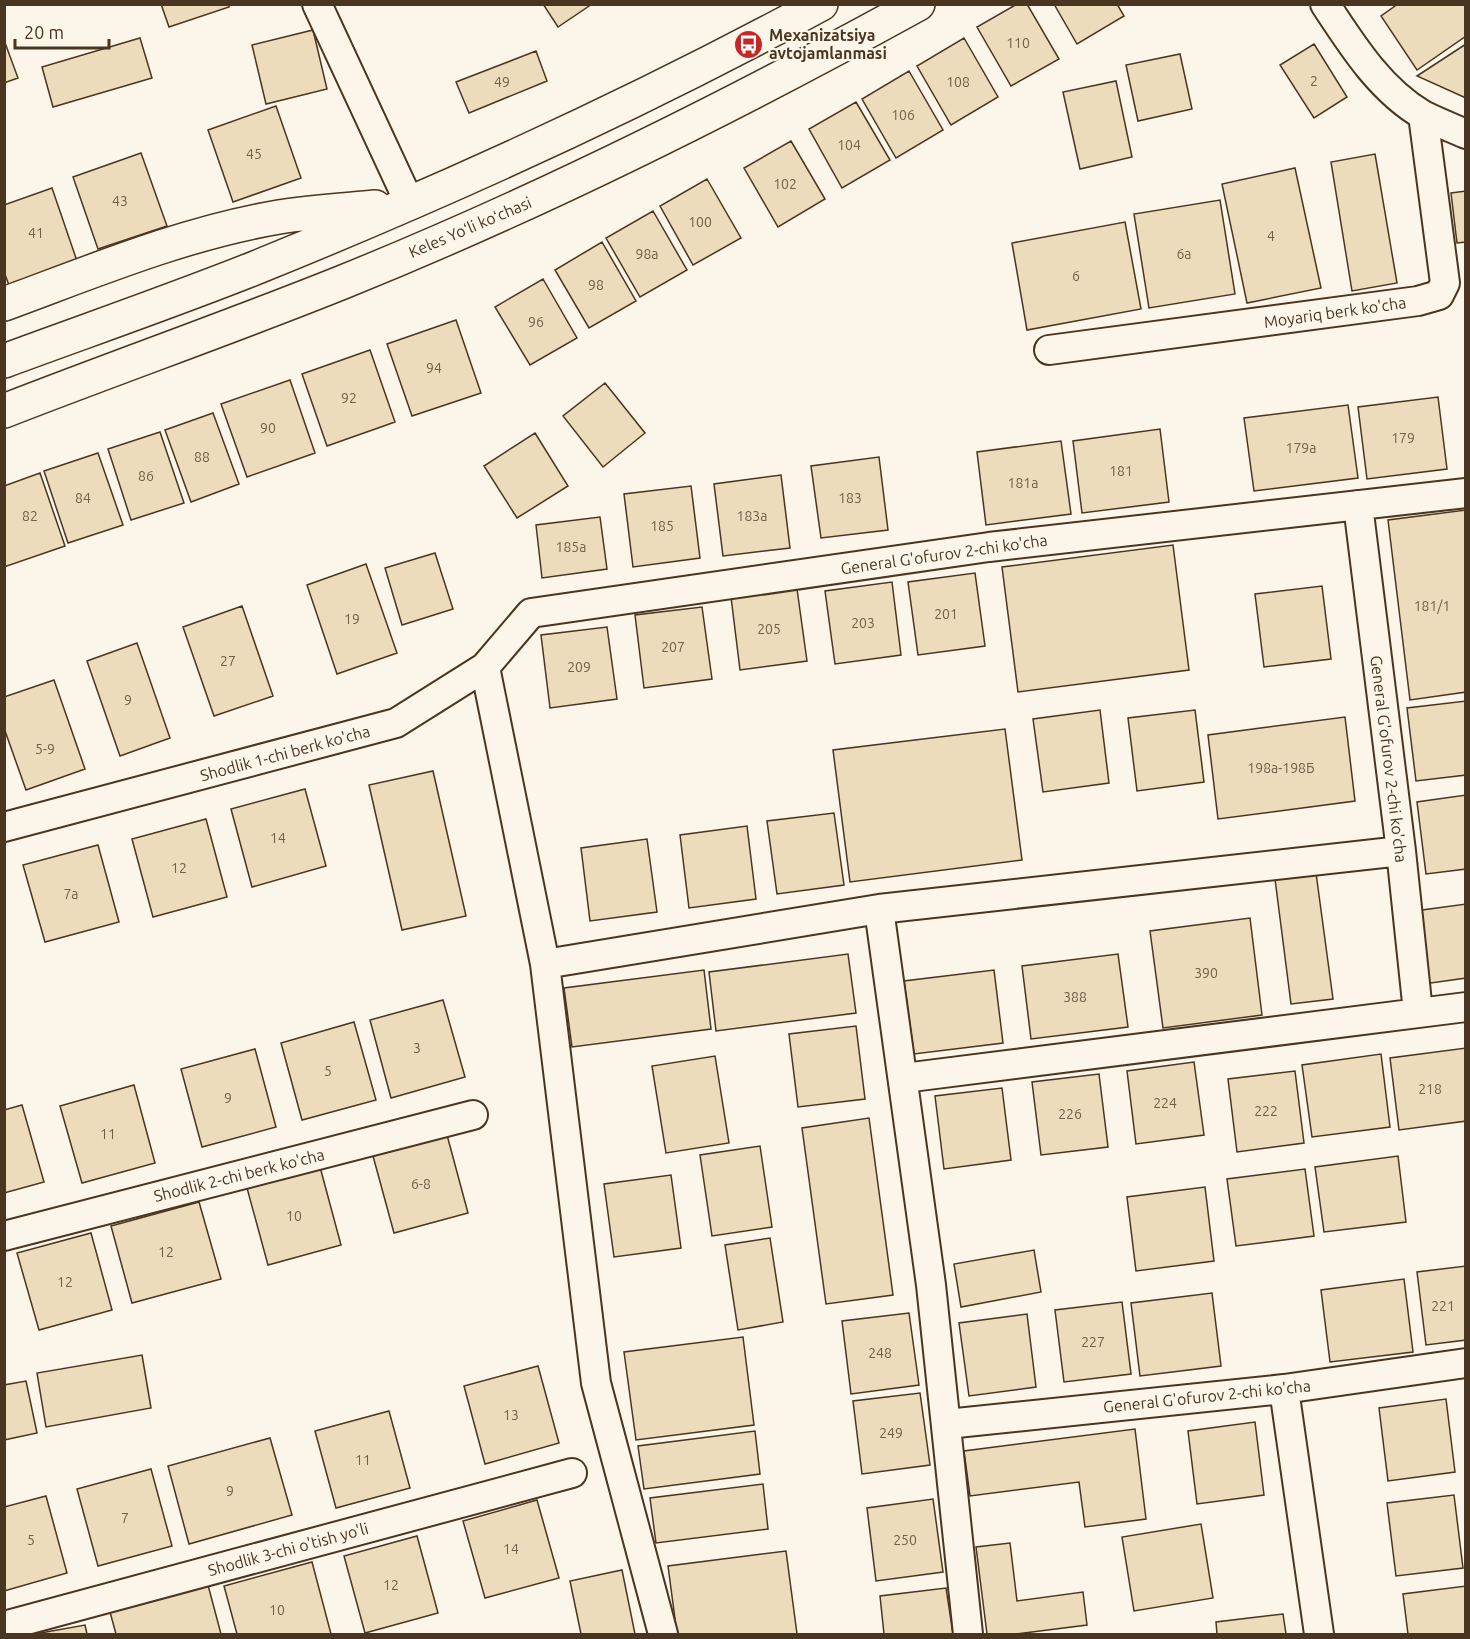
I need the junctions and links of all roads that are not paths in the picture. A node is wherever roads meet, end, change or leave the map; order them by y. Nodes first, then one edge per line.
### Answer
1 (317, 4) edge
2 (821, 4) edge
3 (918, 4) edge
4 (1325, 4) edge
5 (1423, 115) junction
6 (1466, 134) edge
7 (410, 204) junction
8 (4, 304) edge
9 (1049, 350) dead end
10 (4, 361) edge
11 (4, 394) edge
12 (41, 396) junction
13 (4, 411) edge
14 (1466, 493) edge
15 (1358, 505) junction
16 (531, 613) joint
17 (485, 667) junction
18 (4, 827) edge
19 (1401, 851) junction
20 (879, 909) junction
21 (545, 964) junction
22 (1466, 1007) edge
23 (1418, 1012) junction
24 (904, 1078) junction
25 (473, 1115) dead end
26 (4, 1236) edge
27 (1466, 1363) edge
28 (1284, 1389) junction
29 (947, 1424) junction
30 (572, 1473) dead end
31 (4, 1626) edge
32 (663, 1635) edge
33 (969, 1635) edge
34 (1319, 1635) edge

1 - 7 street
2 - 7 main road
3 - 12 main road, Keles Yoʻli koʻchasi
4 - 5 street
5 - 6 street
5 - 9 street, Moyariq berk ko'cha
7 - 8 main road
7 - 10 main road
11 - 12 main road
12 - 13 main road, Keles Yoʻli koʻchasi
14 - 15 street, General G'ofurov 2-chi ko'cha
15 - 16 street, General G'ofurov 2-chi ko'cha
15 - 19 street, General G'ofurov 2-chi ko'cha
16 - 17 street, Shodlik 1-chi berk ko'cha
17 - 18 street, Shodlik 1-chi berk ko'cha
17 - 21 street
19 - 20 street
19 - 23 street, General G'ofurov 2-chi ko'cha
20 - 21 street
20 - 24 street
21 - 32 street
22 - 23 street
23 - 24 street
24 - 29 street
25 - 26 street, Shodlik 2-chi berk ko'cha
27 - 28 street, General G'ofurov 2-chi ko'cha
28 - 29 street, General G'ofurov 2-chi ko'cha
28 - 34 street
29 - 33 street
30 - 31 street, Shodlik 3-chi o'tish yo'li

